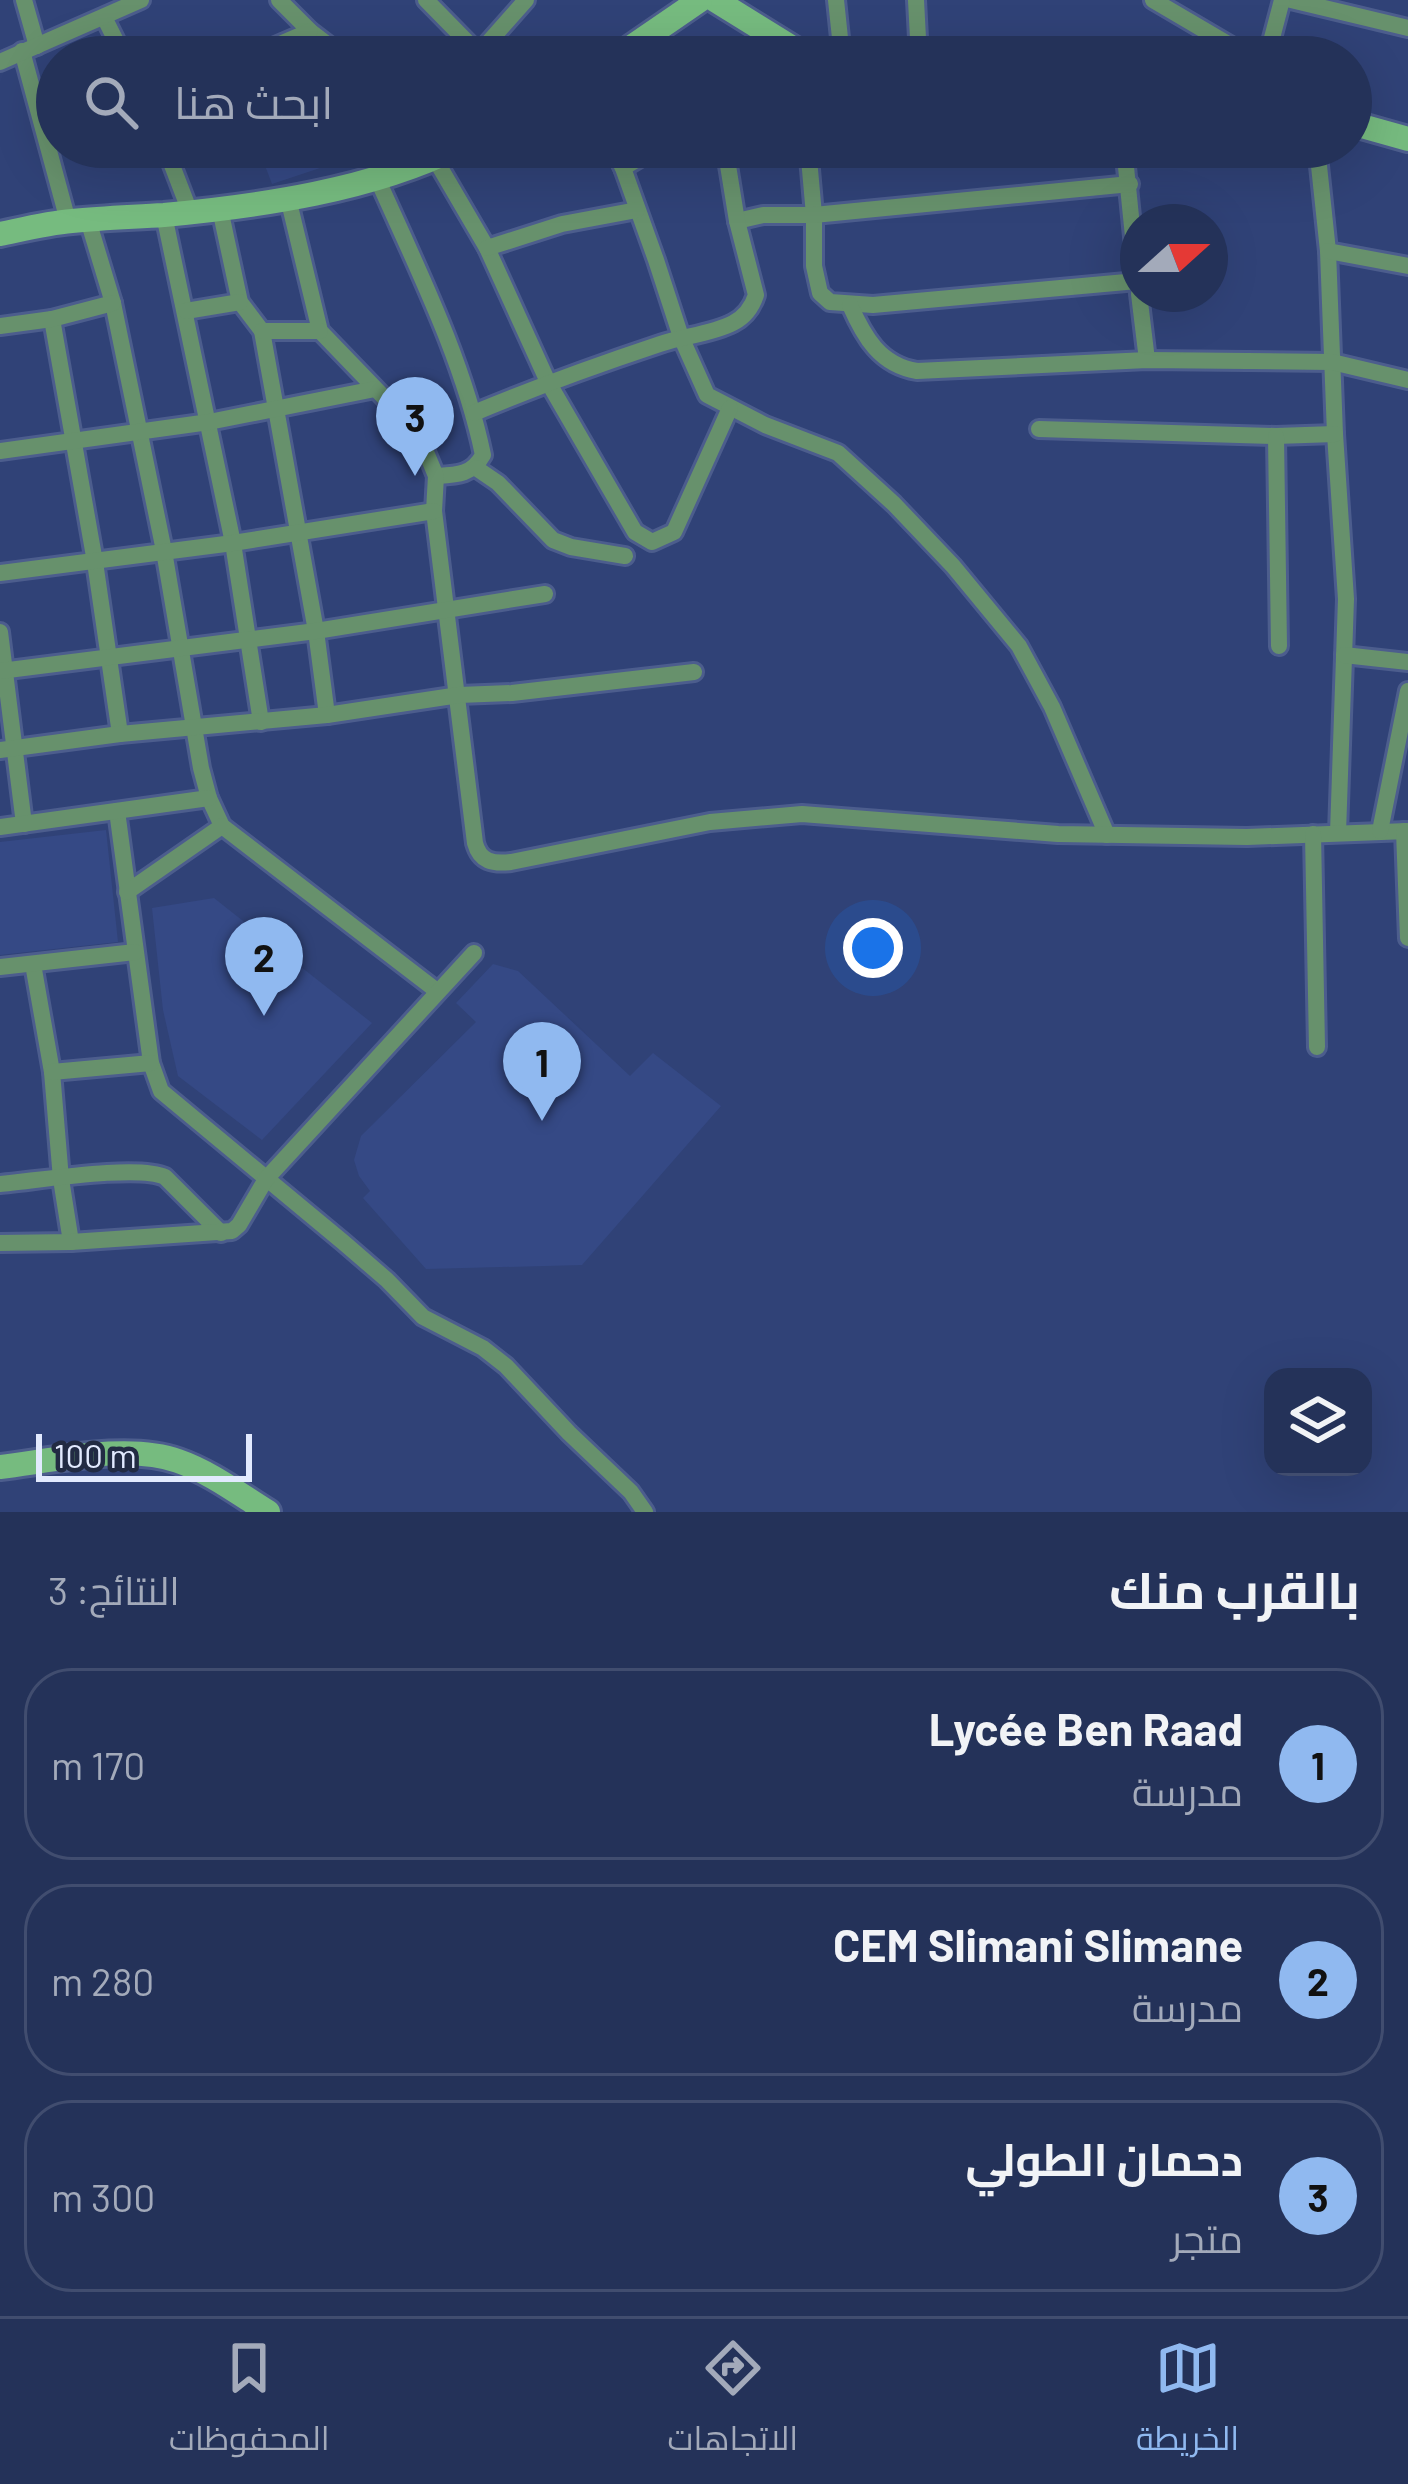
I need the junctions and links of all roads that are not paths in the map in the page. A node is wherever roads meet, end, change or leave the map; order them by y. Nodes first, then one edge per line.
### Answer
1 (24, 0) edge
2 (141, 0) edge
3 (279, 0) edge
4 (426, 0) edge
5 (526, 0) edge
6 (700, 0) edge
7 (836, 0) edge
8 (916, 0) edge
9 (1153, 0) edge
10 (1286, 0) edge
11 (728, 4) edge
12 (1345, 6) edge
13 (104, 17) junction
14 (1408, 28) edge
15 (310, 31) junction
16 (59, 36) edge
17 (114, 36) edge
18 (298, 36) edge
19 (317, 36) edge
20 (462, 36) edge
21 (497, 36) edge
22 (648, 36) edge
23 (776, 36) edge
24 (840, 36) edge
25 (918, 36) edge
26 (1214, 36) edge
27 (1274, 36) edge
28 (36, 46) edge
29 (29, 49) junction
30 (0, 62) edge
31 (36, 74) edge
32 (1372, 129) edge
33 (1408, 140) edge
34 (63, 168) edge
35 (173, 168) edge
36 (407, 168) edge
37 (440, 168) edge
38 (622, 168) edge
39 (728, 168) edge
40 (810, 168) edge
41 (1127, 168) edge
42 (1319, 168) edge
43 (376, 178) junction
44 (1130, 184) junction
45 (288, 198) junction
46 (1132, 204) edge
47 (220, 209) junction
48 (637, 210) junction
49 (190, 212) junction
50 (164, 215) junction
51 (814, 215) junction
52 (78, 220) junction
53 (737, 220) junction
54 (0, 234) edge
55 (487, 248) junction
56 (1328, 251) junction
57 (1408, 266) edge
58 (1120, 288) edge
59 (240, 302) junction
60 (112, 303) junction
61 (850, 305) junction
62 (186, 311) junction
63 (1141, 312) edge
64 (52, 319) junction
65 (0, 326) edge
66 (262, 331) junction
67 (320, 331) junction
68 (681, 337) junction
69 (1148, 360) junction
70 (1332, 362) junction
71 (1408, 380) edge
72 (548, 382) junction
73 (375, 389) junction
74 (730, 408) junction
75 (274, 411) junction
76 (474, 413) junction
77 (209, 422) junction
78 (1039, 429) dead end
79 (139, 431) junction
80 (1335, 434) junction
81 (1276, 436) junction
82 (72, 443) junction
83 (0, 451) edge
84 (476, 468) junction
85 (436, 476) junction
86 (434, 511) junction
87 (298, 531) junction
88 (233, 543) junction
89 (164, 550) junction
90 (625, 556) dead end
91 (95, 562) junction
92 (0, 573) edge
93 (545, 594) dead end
94 (446, 611) junction
95 (316, 631) junction
96 (0, 632) edge
97 (248, 639) junction
98 (1280, 646) dead end
99 (181, 647) junction
100 (1344, 655) junction
101 (109, 658) junction
102 (1408, 662) edge
103 (3, 671) edge
104 (694, 672) dead end
105 (1408, 694) edge
106 (459, 695) junction
107 (327, 715) junction
108 (261, 722) junction
109 (193, 727) junction
110 (120, 734) junction
111 (7, 749) edge
112 (209, 797) junction
113 (117, 811) junction
114 (24, 824) junction
115 (222, 826) junction
116 (0, 827) edge
117 (1380, 831) junction
118 (1406, 831) edge
119 (1338, 833) junction
120 (1313, 834) junction
121 (1107, 835) junction
122 (127, 892) junction
123 (1408, 938) edge
124 (135, 952) junction
125 (474, 953) dead end
126 (33, 964) junction
127 (0, 967) edge
128 (437, 991) junction
129 (1317, 1047) dead end
130 (151, 1063) junction
131 (52, 1072) junction
132 (61, 1178) junction
133 (266, 1180) junction
134 (0, 1184) edge
135 (221, 1233) junction
136 (71, 1242) junction
137 (0, 1244) edge
138 (0, 1467) edge
139 (268, 1512) edge
140 (644, 1512) edge

1 - 29 street
2 - 13 street
3 - 15 street
4 - 20 street
5 - 21 street
6 - 22 street
7 - 24 street
8 - 25 street
9 - 26 street
10 - 12 street
10 - 27 street
11 - 23 street
12 - 14 street
13 - 16 street
13 - 17 street
15 - 18 street
15 - 19 street
28 - 29 street
29 - 30 street
29 - 31 street
32 - 33 street
34 - 52 street
35 - 49 street
36 - 43 street
37 - 55 street
38 - 48 street
39 - 53 street
40 - 51 street
41 - 44 street
42 - 56 street
43 - 45 street
43 - 76 street
44 - 46 street
44 - 51 street
45 - 47 street
45 - 67 street
47 - 49 street
47 - 59 street
48 - 55 street
48 - 68 street
49 - 50 street
50 - 52 street
50 - 62 street
51 - 53 street
51 - 61 street
52 - 54 street
52 - 60 street
53 - 68 street
55 - 72 street
56 - 57 street
56 - 70 street
58 - 61 street
59 - 62 street
59 - 66 street
60 - 64 street
60 - 79 street
61 - 69 street
62 - 77 street
63 - 69 street
64 - 65 street
64 - 82 street
66 - 67 street
66 - 75 street
67 - 73 street
68 - 72 street
68 - 74 street
69 - 70 street
70 - 71 street
70 - 80 street
72 - 74 street
72 - 76 street
73 - 75 street
73 - 85 street
74 - 121 street
75 - 77 street
75 - 87 street
76 - 84 street
77 - 79 street
77 - 88 street
78 - 81 street
79 - 82 street
79 - 89 street
80 - 81 street
80 - 100 street
81 - 98 street
82 - 83 street
82 - 91 street
84 - 85 street
84 - 90 street
85 - 86 street
86 - 87 street
86 - 94 street
87 - 88 street
87 - 95 street
88 - 89 street
88 - 97 street
89 - 91 street
89 - 99 street
91 - 92 street
91 - 101 street
93 - 94 street
94 - 95 street
94 - 106 street
95 - 97 street
95 - 107 street
96 - 103 street
97 - 99 street
97 - 108 street
99 - 101 street
99 - 109 street
100 - 102 street
100 - 119 street
101 - 103 street
101 - 110 street
103 - 111 street
104 - 106 street
105 - 117 street
106 - 107 street
106 - 121 street
107 - 108 street
108 - 109 street
109 - 110 street
109 - 112 street
110 - 111 street
111 - 114 street
112 - 113 street
112 - 115 street
113 - 114 street
113 - 122 street
114 - 116 street
115 - 122 street
115 - 128 street
117 - 118 street
117 - 119 street
118 - 123 street
119 - 120 street
120 - 121 street
120 - 129 street
122 - 124 street
124 - 126 street
124 - 130 street
125 - 128 street
126 - 127 street
126 - 131 street
128 - 133 street
130 - 131 street
130 - 133 street
131 - 132 street
132 - 134 street
132 - 135 street
132 - 136 street
133 - 135 street
133 - 140 street
135 - 136 street
136 - 137 street
138 - 139 street

